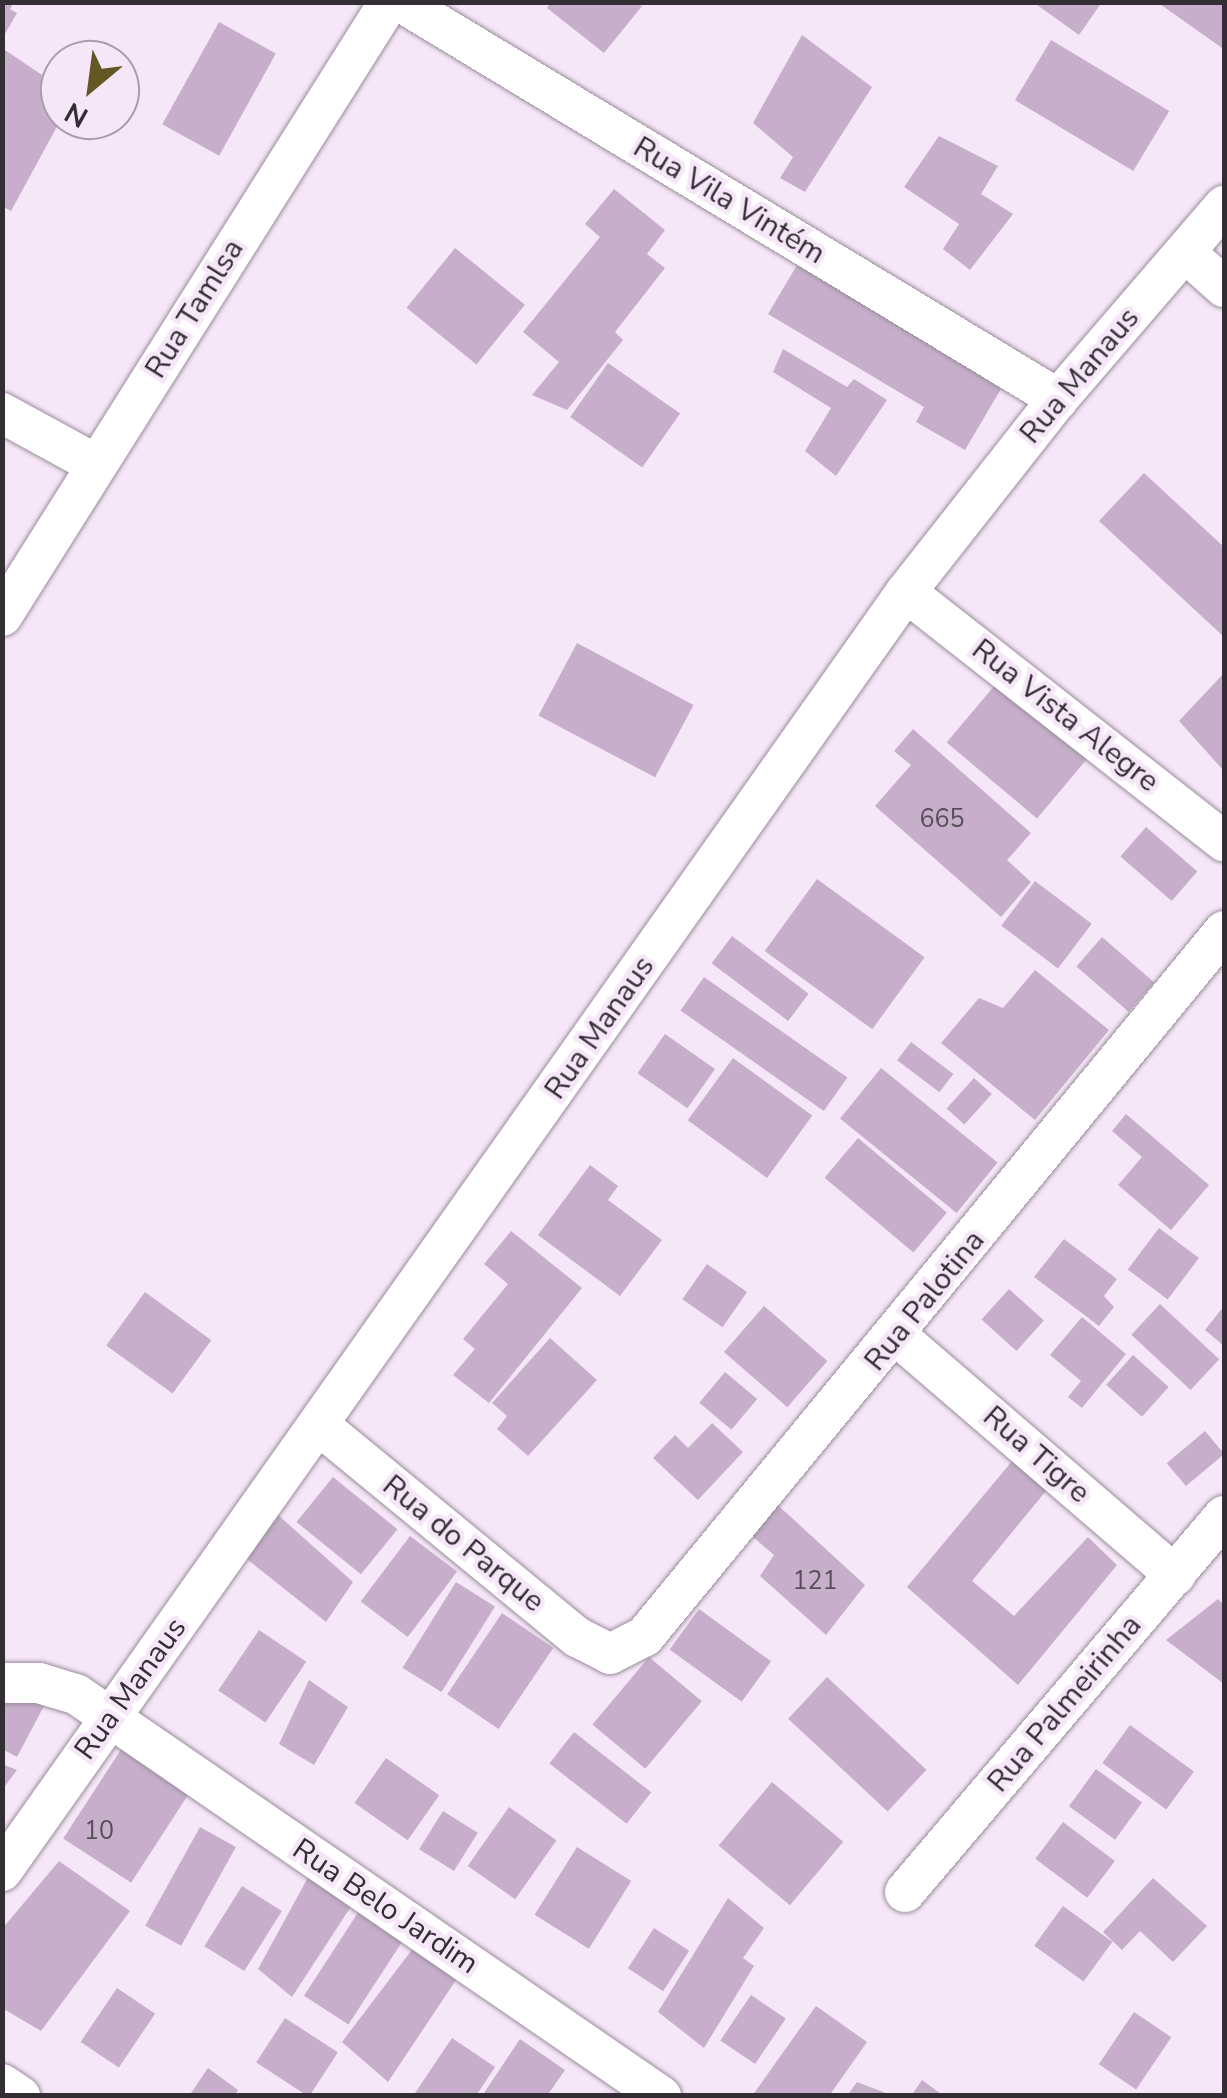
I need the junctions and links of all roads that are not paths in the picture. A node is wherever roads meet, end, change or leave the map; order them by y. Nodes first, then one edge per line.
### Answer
1 (389, 2) edge
2 (401, 2) edge
3 (1224, 206) edge
4 (1186, 253) junction
5 (1224, 287) edge
6 (1058, 399) junction
7 (2, 413) edge
8 (97, 465) junction
9 (906, 592) junction
10 (2, 616) edge
11 (1224, 841) edge
12 (1224, 931) edge
13 (897, 1336) junction
14 (320, 1426) junction
15 (1224, 1516) edge
16 (1175, 1574) junction
17 (610, 1654) joint
18 (2, 1683) edge
19 (110, 1719) junction
20 (2, 1870) edge
21 (905, 1892) dead end
22 (2, 2084) edge
23 (20, 2096) edge
24 (661, 2096) edge

1 - 8 street, Rua Tamlsa
2 - 6 street, Rua Vila Vintém
3 - 4 street, Rua Manaus
4 - 5 street
4 - 6 street, Rua Manaus
6 - 9 street, Rua Manaus
7 - 8 street
8 - 10 street, Rua Tamlsa
9 - 11 street, Rua Vista Alegre
9 - 14 street, Rua Manaus
12 - 13 street, Rua Palotina
13 - 16 street, Rua Tigre
13 - 17 street, Rua Palotina
14 - 17 street, Rua do Parque
14 - 19 street, Rua Manaus
15 - 16 street, Rua Palmeirinha
16 - 21 street, Rua Palmeirinha
18 - 19 street, Rua Belo Jardim
19 - 20 street, Rua Manaus
19 - 24 street, Rua Belo Jardim
22 - 23 street

